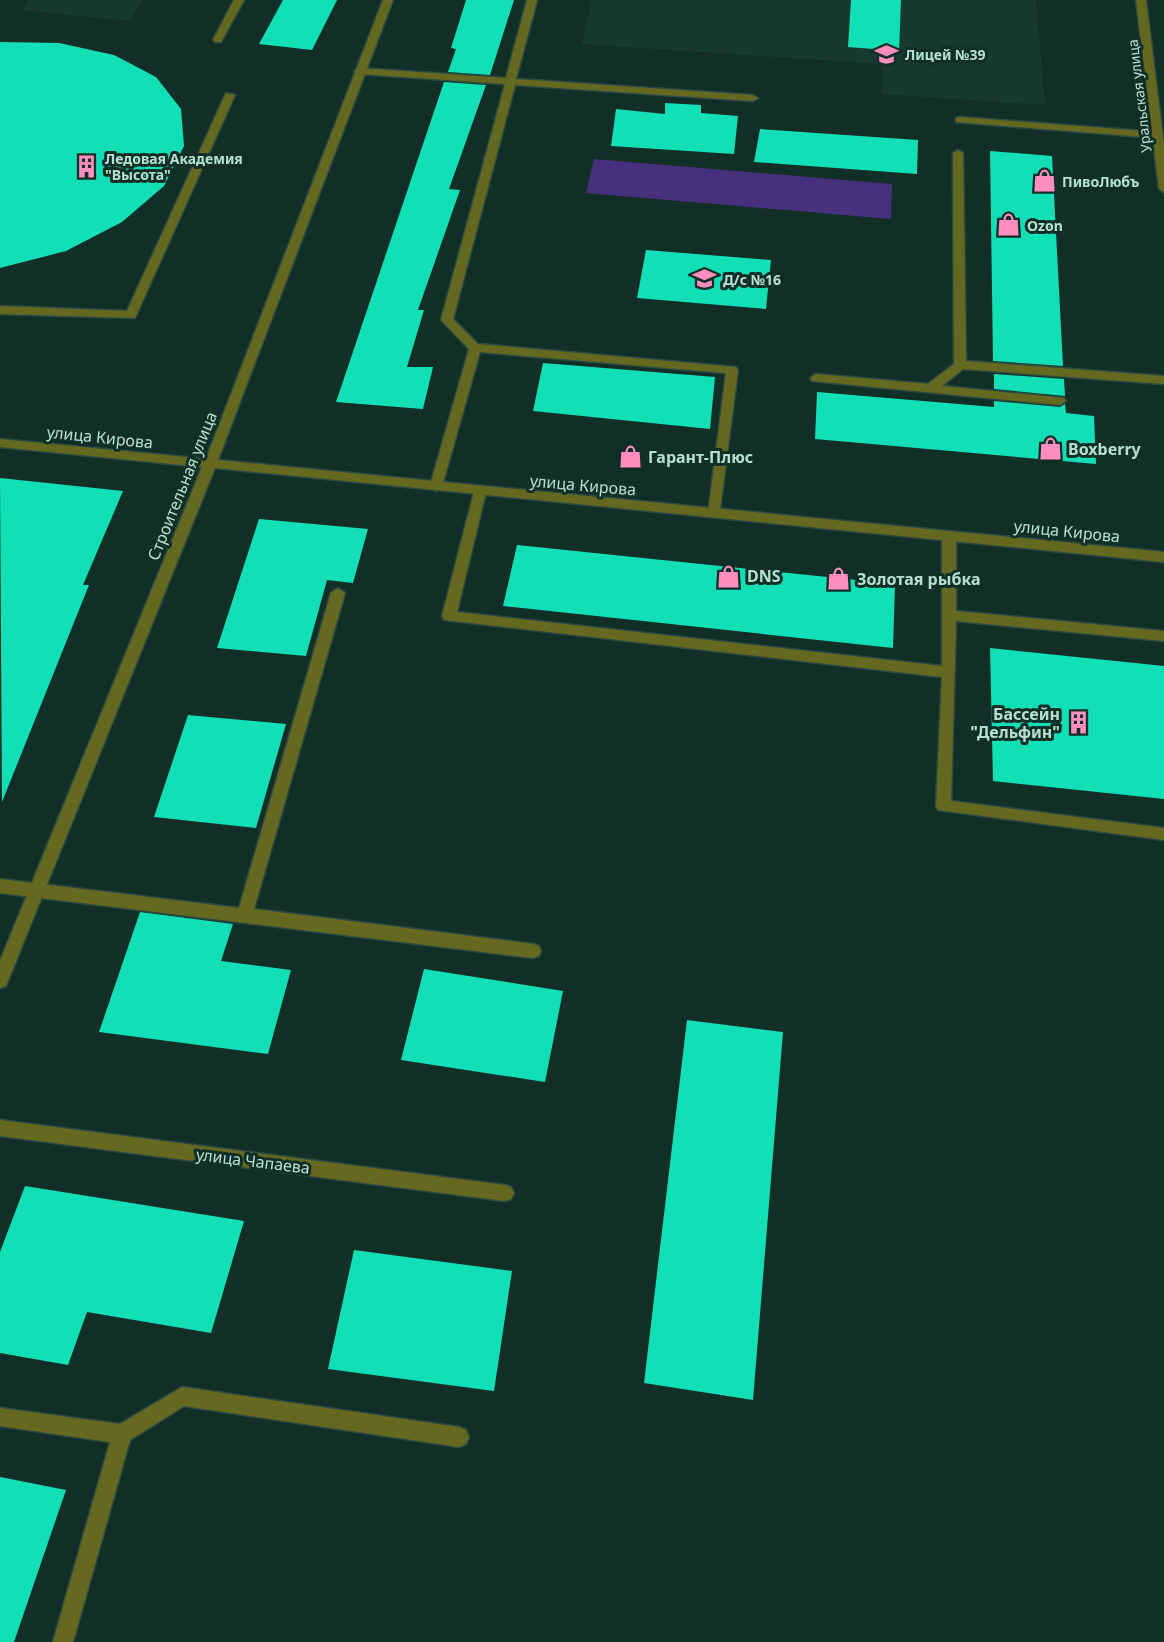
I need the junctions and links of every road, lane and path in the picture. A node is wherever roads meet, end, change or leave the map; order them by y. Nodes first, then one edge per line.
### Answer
1 (239, 0) edge
2 (388, 0) edge
3 (532, 0) edge
4 (1141, 0) edge
5 (218, 40) dead end
6 (359, 71) junction
7 (510, 81) junction
8 (230, 95) dead end
9 (753, 98) dead end
10 (960, 120) dead end
11 (1157, 135) junction
12 (958, 153) dead end
13 (1162, 163) edge
14 (1164, 189) edge
15 (0, 310) edge
16 (475, 348) junction
17 (960, 365) junction
18 (816, 378) dead end
19 (1164, 380) edge
20 (930, 389) junction
21 (1060, 401) dead end
22 (0, 444) edge
23 (210, 464) junction
24 (436, 486) junction
25 (480, 492) junction
26 (714, 514) junction
27 (949, 536) junction
28 (1164, 557) edge
29 (338, 593) dead end
30 (948, 615) junction
31 (1164, 636) edge
32 (949, 672) junction
33 (1164, 834) edge
34 (0, 886) edge
35 (36, 890) junction
36 (245, 915) junction
37 (533, 951) dead end
38 (0, 981) edge
39 (0, 1128) edge
40 (506, 1193) dead end
41 (0, 1417) edge
42 (122, 1434) junction
43 (459, 1437) dead end
44 (63, 1642) edge

1 - 5 street
2 - 6 street, Строительная улица
3 - 7 street
4 - 11 street, Уральская улица
6 - 7 street
6 - 23 street, Строительная улица
7 - 9 street
7 - 16 street
8 - 15 street
10 - 11 street
11 - 13 street, Уральская улица
12 - 17 street
13 - 14 street, Уральская улица
16 - 24 street
16 - 26 street
17 - 19 street
17 - 20 street
18 - 20 street
20 - 21 street
22 - 23 street, улица Кирова
23 - 24 street, улица Кирова
23 - 35 street, Строительная улица
24 - 25 street, улица Кирова
25 - 26 street, улица Кирова
25 - 32 street
26 - 27 street, улица Кирова
27 - 28 street, улица Кирова
27 - 30 street
29 - 36 street
30 - 31 street
30 - 32 street
32 - 33 street
34 - 35 street
35 - 36 street
35 - 38 street, Строительная улица
36 - 37 street
39 - 40 street, улица Чапаева
41 - 42 street
42 - 43 street
42 - 44 street

